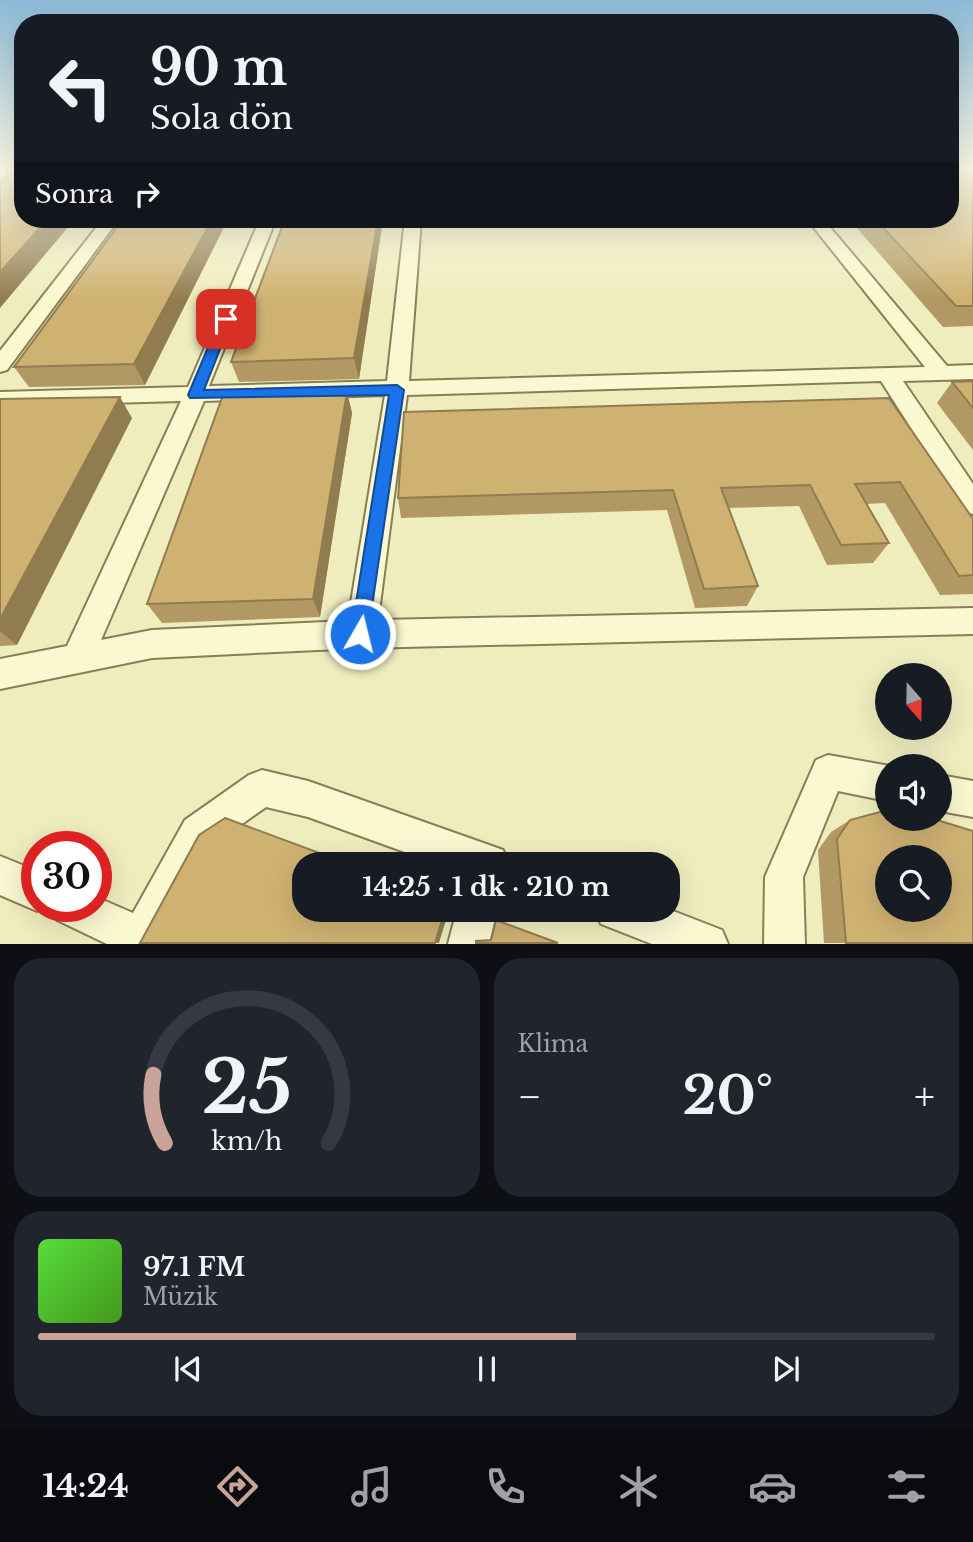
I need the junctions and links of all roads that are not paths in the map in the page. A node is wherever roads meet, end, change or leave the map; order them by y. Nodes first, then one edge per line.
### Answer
1 (104, 228) edge
2 (264, 228) edge
3 (412, 228) edge
4 (822, 228) edge
5 (0, 365) edge
6 (973, 372) edge
7 (941, 373) junction
8 (888, 375) junction
9 (397, 390) junction
10 (195, 395) junction
11 (0, 399) edge
12 (973, 504) edge
13 (973, 621) edge
14 (360, 634) junction
15 (76, 660) junction
16 (0, 674) edge
17 (875, 781) edge
18 (952, 795) edge
19 (973, 799) edge
20 (456, 852) edge
21 (0, 874) edge
22 (21, 884) edge
23 (103, 922) edge
24 (474, 922) edge
25 (649, 922) edge
26 (140, 941) edge
27 (468, 943) edge
28 (708, 943) edge
29 (785, 943) edge

1 - 5 street
2 - 10 street
3 - 9 street
4 - 7 street
6 - 7 street
7 - 8 street
8 - 9 street
8 - 12 street
9 - 10 street
9 - 14 street
10 - 11 street
10 - 15 street
13 - 14 street
14 - 15 street
15 - 16 street
17 - 29 street
18 - 19 street
20 - 26 street
21 - 22 street
23 - 26 street
24 - 27 street
25 - 28 street

